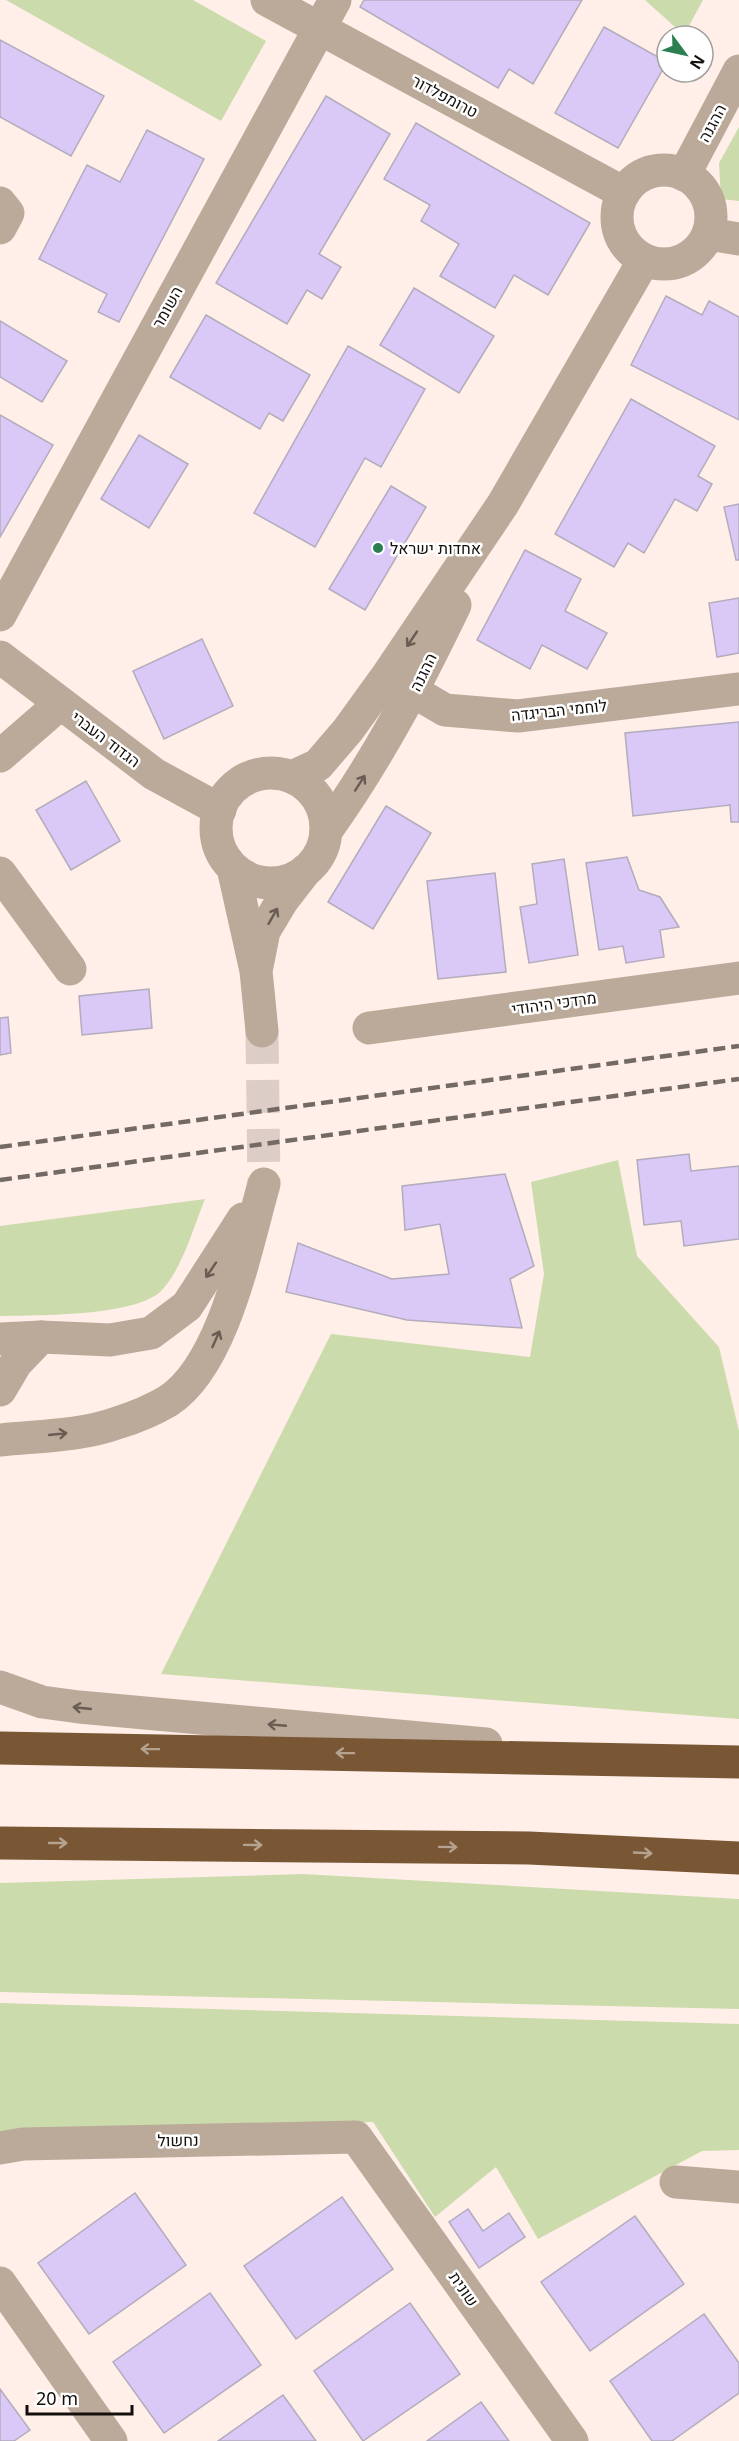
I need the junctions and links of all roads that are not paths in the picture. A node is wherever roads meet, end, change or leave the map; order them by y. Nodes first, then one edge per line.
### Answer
1 (267, 0) edge
2 (335, 0) edge
3 (320, 28) junction
4 (739, 71) edge
5 (684, 175) junction
6 (624, 193) junction
7 (0, 203) edge
8 (0, 228) edge
9 (724, 237) edge
10 (644, 260) junction
11 (0, 615) edge
12 (0, 657) edge
13 (400, 684) junction
14 (739, 689) edge
15 (60, 704) junction
16 (0, 756) edge
17 (292, 777) junction
18 (220, 810) junction
19 (326, 831) junction
20 (233, 868) junction
21 (307, 869) junction
22 (0, 873) edge
23 (70, 969) dead end
24 (256, 971) junction
25 (739, 978) edge
26 (369, 1028) dead end
27 (262, 1030) tunnel mouth
28 (41, 1337) junction
29 (0, 1338) edge
30 (0, 1390) edge
31 (0, 1440) edge
32 (0, 1688) edge
33 (0, 1748) edge
34 (670, 1760) junction
35 (739, 1762) edge
36 (0, 1843) edge
37 (739, 1858) edge
38 (356, 2137) joint
39 (0, 2148) edge
40 (676, 2182) dead end
41 (739, 2187) edge
42 (0, 2283) edge
43 (111, 2441) edge
44 (572, 2441) edge

1 - 3 street, טרומפלדור
2 - 3 street, השומר
3 - 6 street, טרומפלדור
3 - 11 street, השומר
4 - 5 street, ההגנה
5 - 6 street
5 - 9 street
6 - 10 street
7 - 8 street
9 - 10 street
10 - 13 street, ההגנה
12 - 15 street, הגדוד העברי
13 - 14 street, לוחמי הבריגדה
13 - 17 street, ההגנה
19 -> 13 street, ההגנה
15 - 16 street
15 - 18 street, הגדוד העברי
17 - 18 street
17 - 19 street
18 - 20 street
19 - 21 street
20 - 21 street
20 - 24 street
24 -> 21 street
22 - 23 street
24 - 27 street
25 - 26 street, מרדכי היהודי
28 - 29 street
28 - 30 street
31 -> 28 street
34 -> 32 street
34 -> 33 highway
34 - 35 highway
36 -> 37 highway
38 - 39 street, נחשול
38 - 44 street, שונית
40 - 41 street
42 - 43 street

